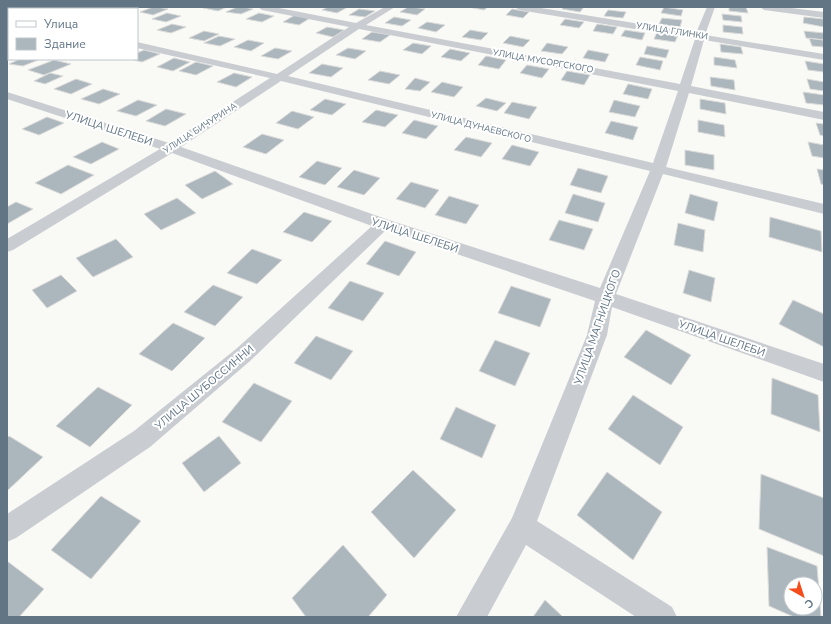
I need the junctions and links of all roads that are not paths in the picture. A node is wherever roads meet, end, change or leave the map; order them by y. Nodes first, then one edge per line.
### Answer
1 (262, 7) edge
2 (391, 7) edge
3 (519, 7) edge
4 (711, 7) edge
5 (764, 7) edge
6 (824, 15) edge
7 (356, 27) junction
8 (700, 36) junction
9 (138, 45) edge
10 (824, 57) edge
11 (278, 77) junction
12 (685, 88) junction
13 (7, 95) edge
14 (824, 116) edge
15 (171, 148) junction
16 (658, 170) junction
17 (824, 210) edge
18 (383, 224) junction
19 (7, 246) edge
20 (605, 297) junction
21 (824, 373) edge
22 (522, 527) junction
23 (7, 529) edge
24 (471, 617) edge
25 (662, 617) edge

1 - 7 street, УЛИЦА МУСОРГСКОГО
2 - 7 street, УЛИЦА БИЧУРИНА
3 - 8 street, УЛИЦА ГЛИНКИ
4 - 8 street, УЛИЦА МАГНИЦКОГО
5 - 6 street
7 - 11 street, УЛИЦА БИЧУРИНА
7 - 12 street, УЛИЦА МУСОРГСКОГО
8 - 10 street, УЛИЦА ГЛИНКИ
8 - 12 street, УЛИЦА МАГНИЦКОГО
9 - 11 street, УЛИЦА ДУНАЕВСКОГО
11 - 15 street, УЛИЦА БИЧУРИНА
11 - 16 street, УЛИЦА ДУНАЕВСКОГО
12 - 14 street, УЛИЦА МУСОРГСКОГО
12 - 16 street, УЛИЦА МАГНИЦКОГО
13 - 15 street, УЛИЦА ШЕЛЕБИ
15 - 18 street, УЛИЦА ШЕЛЕБИ
15 - 19 street, УЛИЦА БИЧУРИНА
16 - 17 street, УЛИЦА ДУНАЕВСКОГО
16 - 20 street, УЛИЦА МАГНИЦКОГО
18 - 20 street, УЛИЦА ШЕЛЕБИ
18 - 23 street, УЛИЦА ШУБОССИННИ
20 - 21 street, УЛИЦА ШЕЛЕБИ
20 - 22 street, УЛИЦА МАГНИЦКОГО
22 - 24 street, УЛИЦА МАГНИЦКОГО
22 - 25 street

